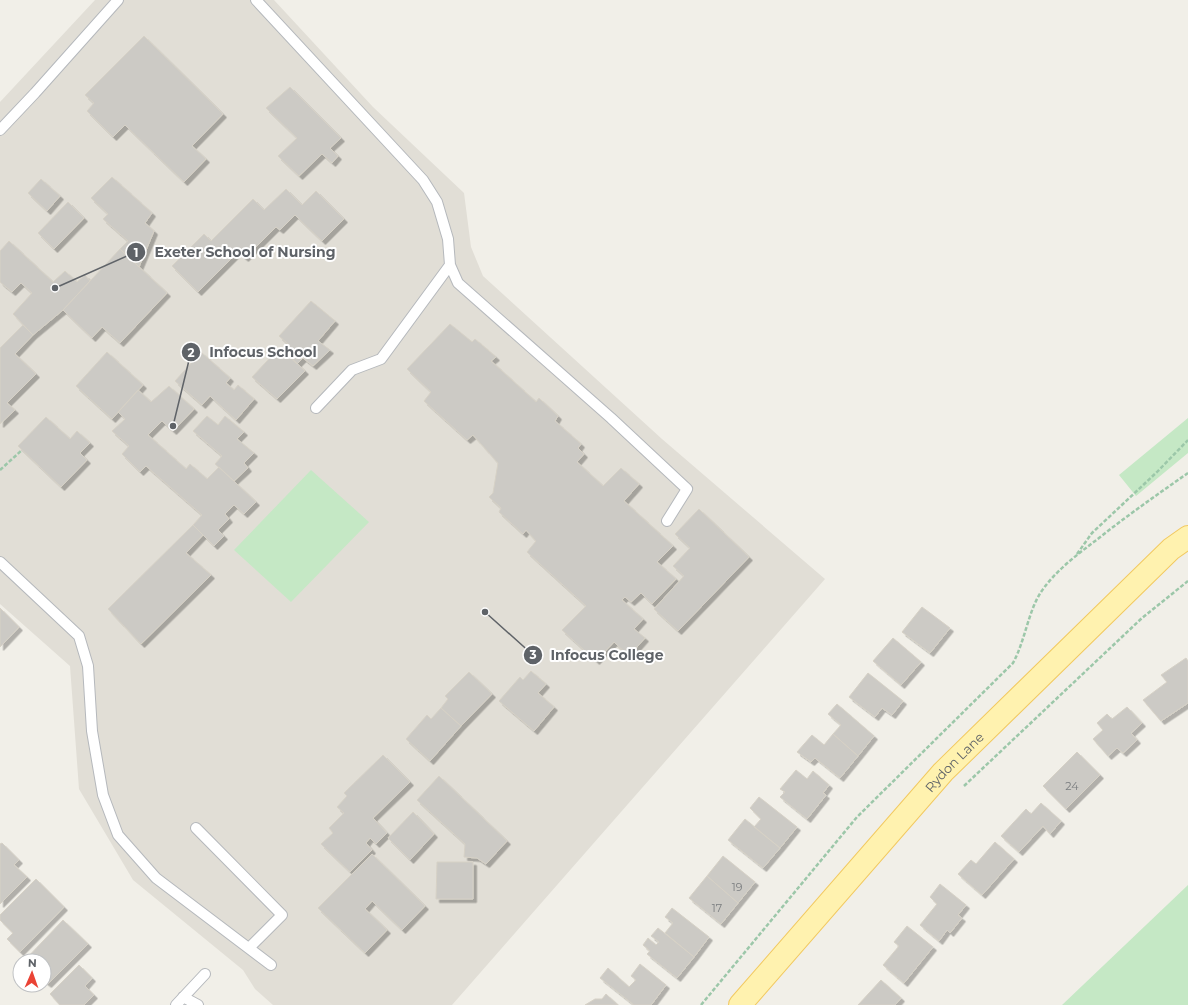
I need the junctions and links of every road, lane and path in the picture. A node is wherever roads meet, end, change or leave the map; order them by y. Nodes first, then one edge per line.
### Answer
1 (118, 0) edge
2 (256, 0) edge
3 (0, 130) edge
4 (450, 265) junction
5 (316, 408) dead end
6 (1188, 440) edge
7 (22, 450) dead end
8 (0, 470) edge
9 (1188, 473) edge
10 (667, 521) dead end
11 (1188, 537) edge
12 (1074, 557) junction
13 (0, 562) edge
14 (1188, 581) edge
15 (1014, 738) dead end
16 (196, 828) dead end
17 (249, 948) junction
18 (271, 964) dead end
19 (205, 974) dead end
20 (180, 1001) edge
21 (198, 1005) edge
22 (702, 1005) edge
23 (740, 1005) edge

1 - 3 lane
2 - 4 lane
4 - 5 lane
4 - 10 lane
6 - 12 path
7 - 8 path
9 - 12 path
11 - 23 main road, Rydon Lane
12 - 22 path
13 - 17 lane
14 - 15 path
16 - 17 lane
17 - 18 lane
19 - 20 lane
20 - 21 lane

